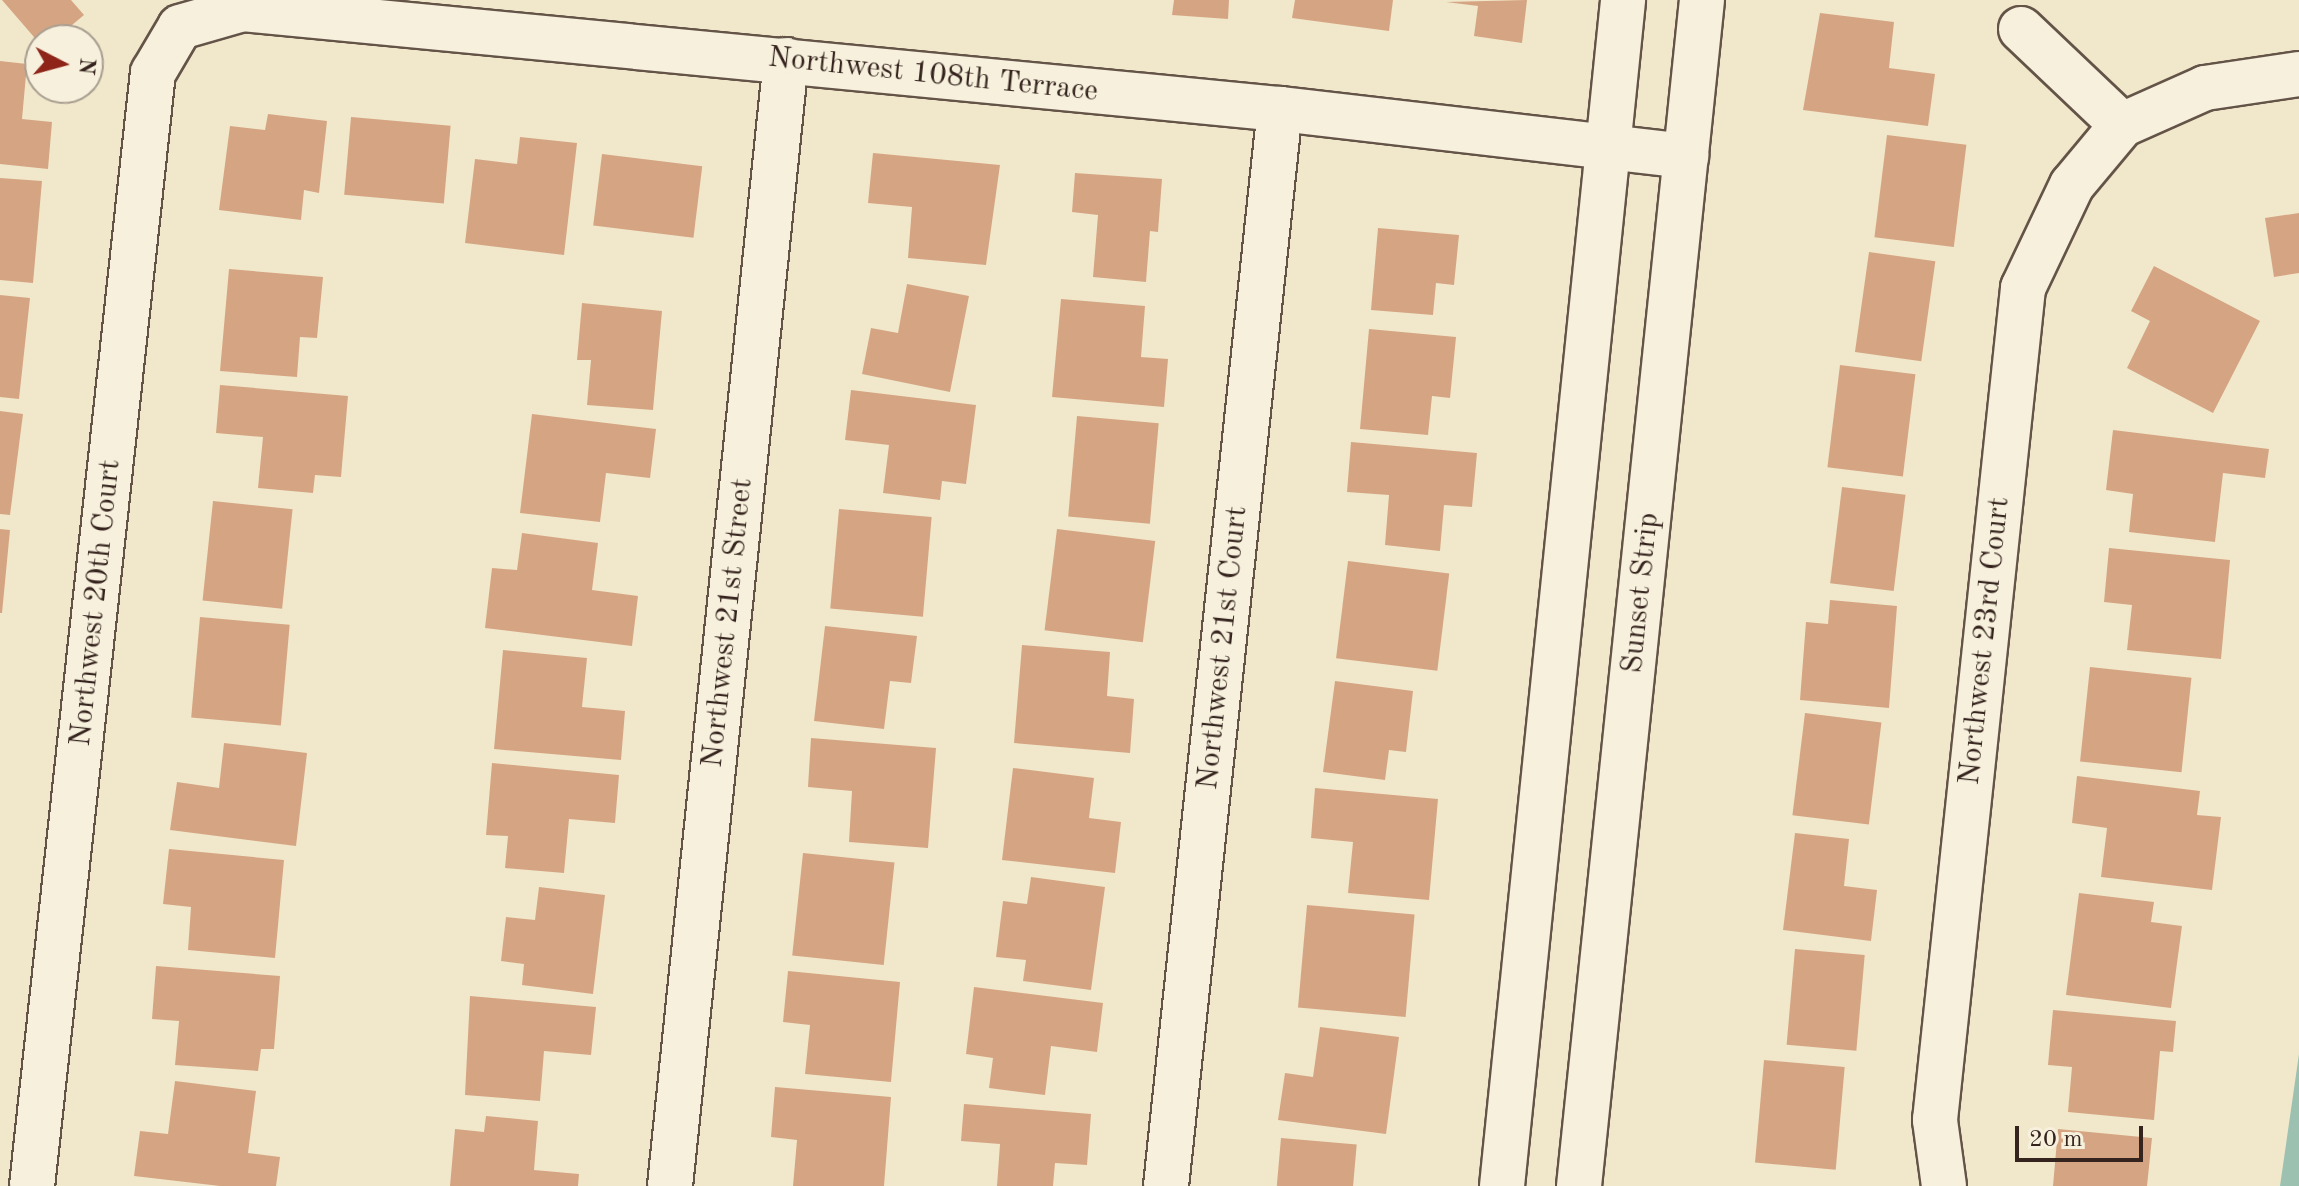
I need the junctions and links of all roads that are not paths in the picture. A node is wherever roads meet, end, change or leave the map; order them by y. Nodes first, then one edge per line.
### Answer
1 (1623, 0) edge
2 (1702, 0) edge
3 (180, 27) joint
4 (2021, 29) dead end
5 (786, 60) junction
6 (2299, 74) edge
7 (1280, 109) junction
8 (2122, 125) junction
9 (1608, 147) junction
10 (1686, 156) junction
11 (32, 1186) edge
12 (670, 1186) edge
13 (1166, 1186) edge
14 (1502, 1186) edge
15 (1579, 1186) edge
16 (1944, 1186) edge

1 - 9 street
2 - 10 street, Sunset Strip
3 - 5 street, Northwest 108th Terrace
3 - 11 street, Northwest 20th Court
4 - 8 street
5 - 7 street, Northwest 108th Terrace
5 - 12 street, Northwest 21st Street
6 - 8 street
7 - 9 street, Northwest 108th Terrace
7 - 13 street, Northwest 21st Court
8 - 16 street, Northwest 23rd Court
9 - 10 street, Northwest 108th Terrace
9 - 14 street
10 - 15 street, Sunset Strip

